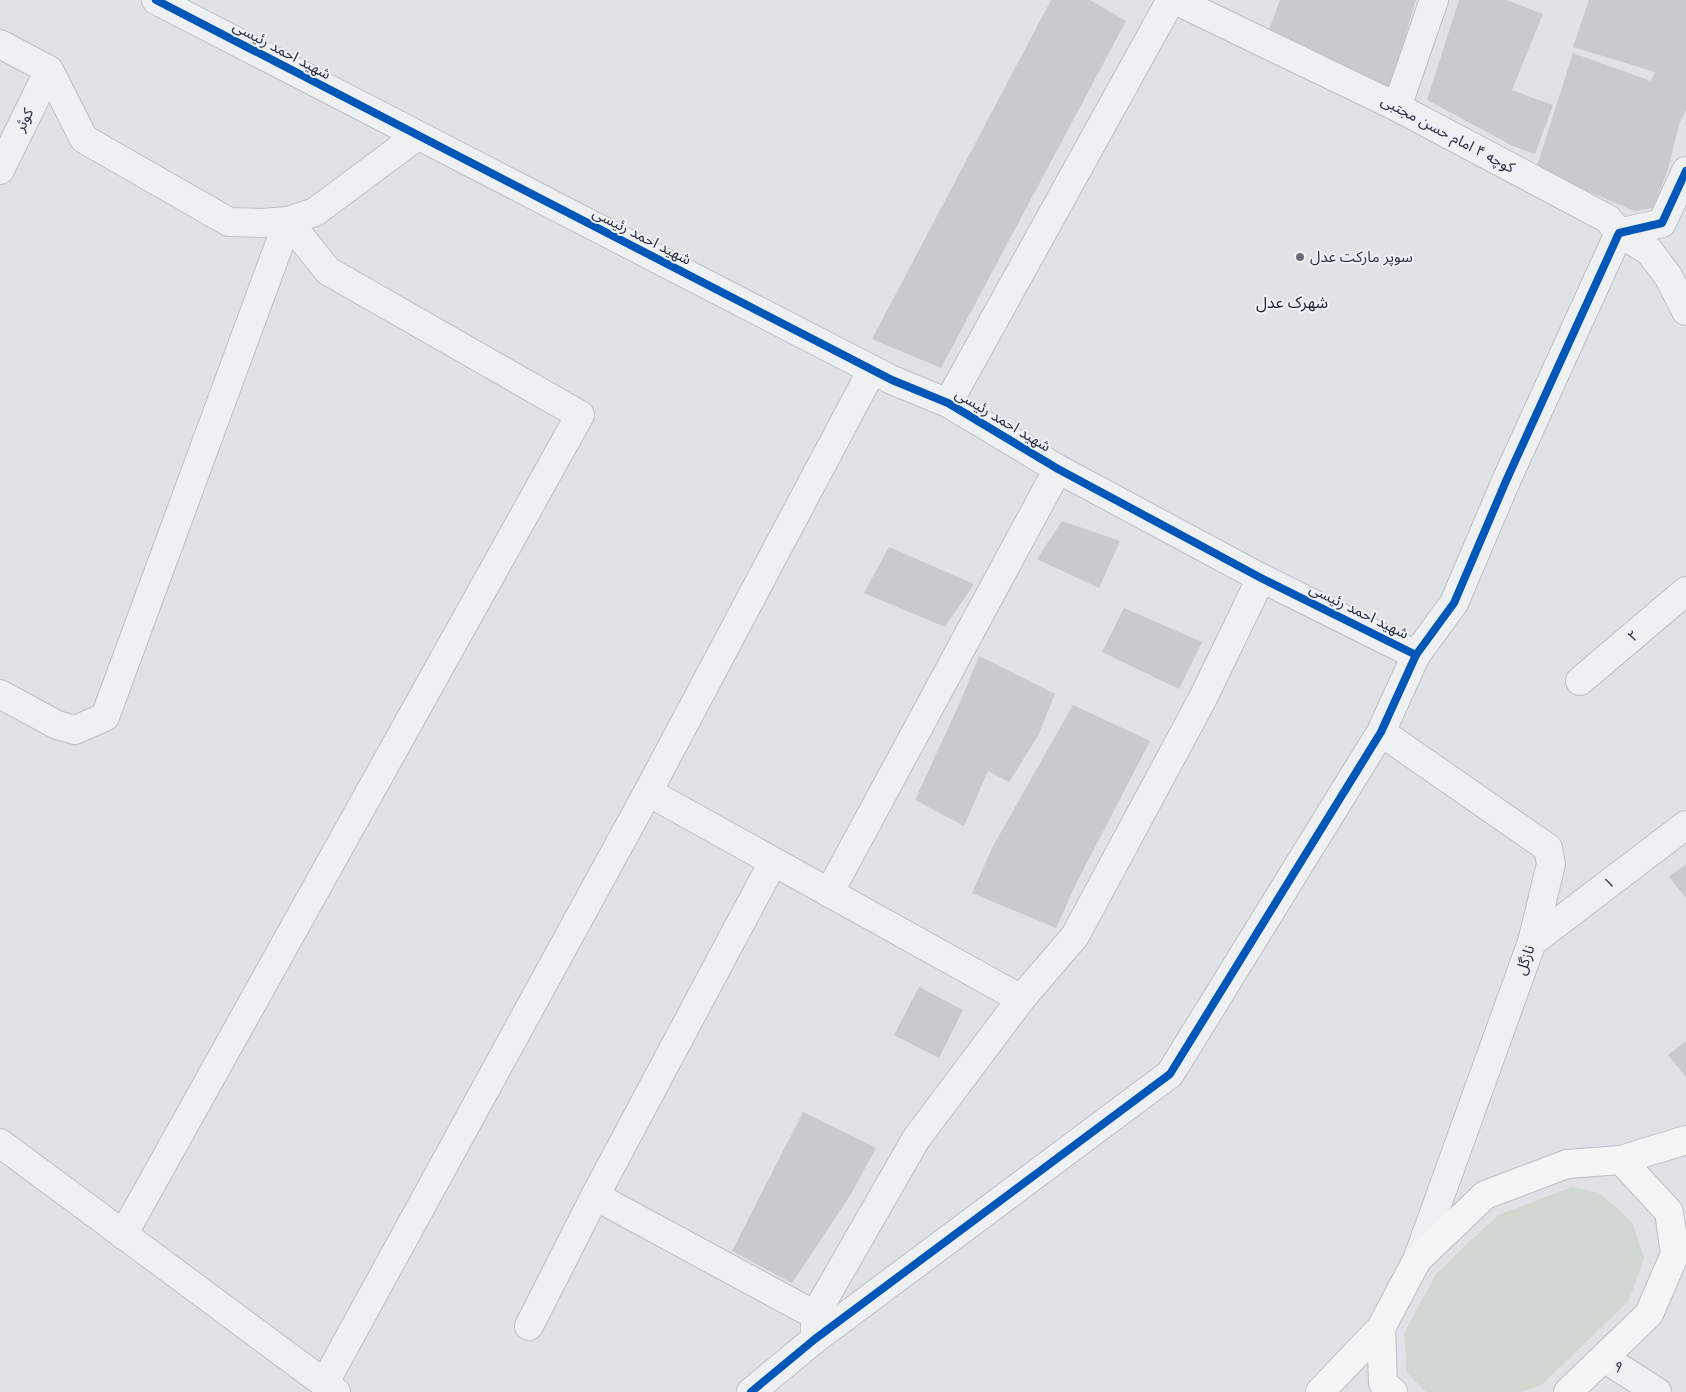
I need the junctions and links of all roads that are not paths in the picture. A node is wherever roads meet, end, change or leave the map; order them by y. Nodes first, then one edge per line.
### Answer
1 (156, 0) edge
2 (1171, 0) edge
3 (1175, 0) edge
4 (1434, 0) edge
5 (0, 44) edge
6 (49, 70) junction
7 (1398, 107) junction
8 (416, 136) junction
9 (0, 170) edge
10 (1686, 171) edge
11 (288, 221) junction
12 (1619, 233) junction
13 (1686, 310) edge
14 (872, 370) junction
15 (948, 403) junction
16 (1058, 469) junction
17 (1261, 578) junction
18 (1686, 591) edge
19 (1416, 655) junction
20 (1580, 681) dead end
21 (0, 694) edge
22 (1381, 732) junction
23 (648, 792) junction
24 (1686, 825) edge
25 (773, 862) junction
26 (829, 893) junction
27 (1532, 942) junction
28 (1021, 999) junction
29 (1686, 1140) edge
30 (0, 1143) edge
31 (1621, 1160) junction
32 (595, 1196) junction
33 (123, 1235) junction
34 (1680, 1249) edge
35 (1417, 1260) junction
36 (529, 1326) dead end
37 (815, 1327) junction
38 (1381, 1328) junction
39 (1604, 1358) junction
40 (330, 1388) edge
41 (765, 1388) edge
42 (1320, 1392) edge
43 (1393, 1392) edge
44 (1568, 1392) edge
45 (1657, 1392) edge

1 - 8 street, شهید احمد رئیسی
2 - 15 street
3 - 7 street, کوچه ۴ امام حسن مجتبی
4 - 7 street
5 - 6 street
6 - 9 street, کوثر
6 - 11 street
7 - 12 street, کوچه ۴ امام حسن مجتبی
8 - 11 street
8 - 14 street, شهید احمد رئیسی
10 - 12 street
11 - 21 street
11 - 33 street
12 - 13 street, کوچه ۴ امام حسن مجتبی
12 - 19 street, شهید احمد رئیسی
14 - 15 street, شهید احمد رئیسی
14 - 23 street
15 - 16 street, شهید احمد رئیسی
16 - 17 street, شهید احمد رئیسی
16 - 26 street
17 - 19 street, شهید احمد رئیسی
17 - 28 street
18 - 20 street, ۲
19 - 22 street
22 - 27 street, نازگل
22 - 37 street
23 - 25 street
23 - 40 street
24 - 27 street, ۱
25 - 26 street
25 - 32 street
26 - 28 street
27 - 35 street, نازگل
28 - 37 street
29 - 31 main road
30 - 33 street
31 - 34 main road
31 - 35 main road
32 - 36 street
32 - 37 street
33 - 40 street
34 - 39 main road
35 - 38 main road
37 - 41 street
38 - 42 main road
38 - 43 main road
39 - 44 main road
39 - 45 street, ۹

